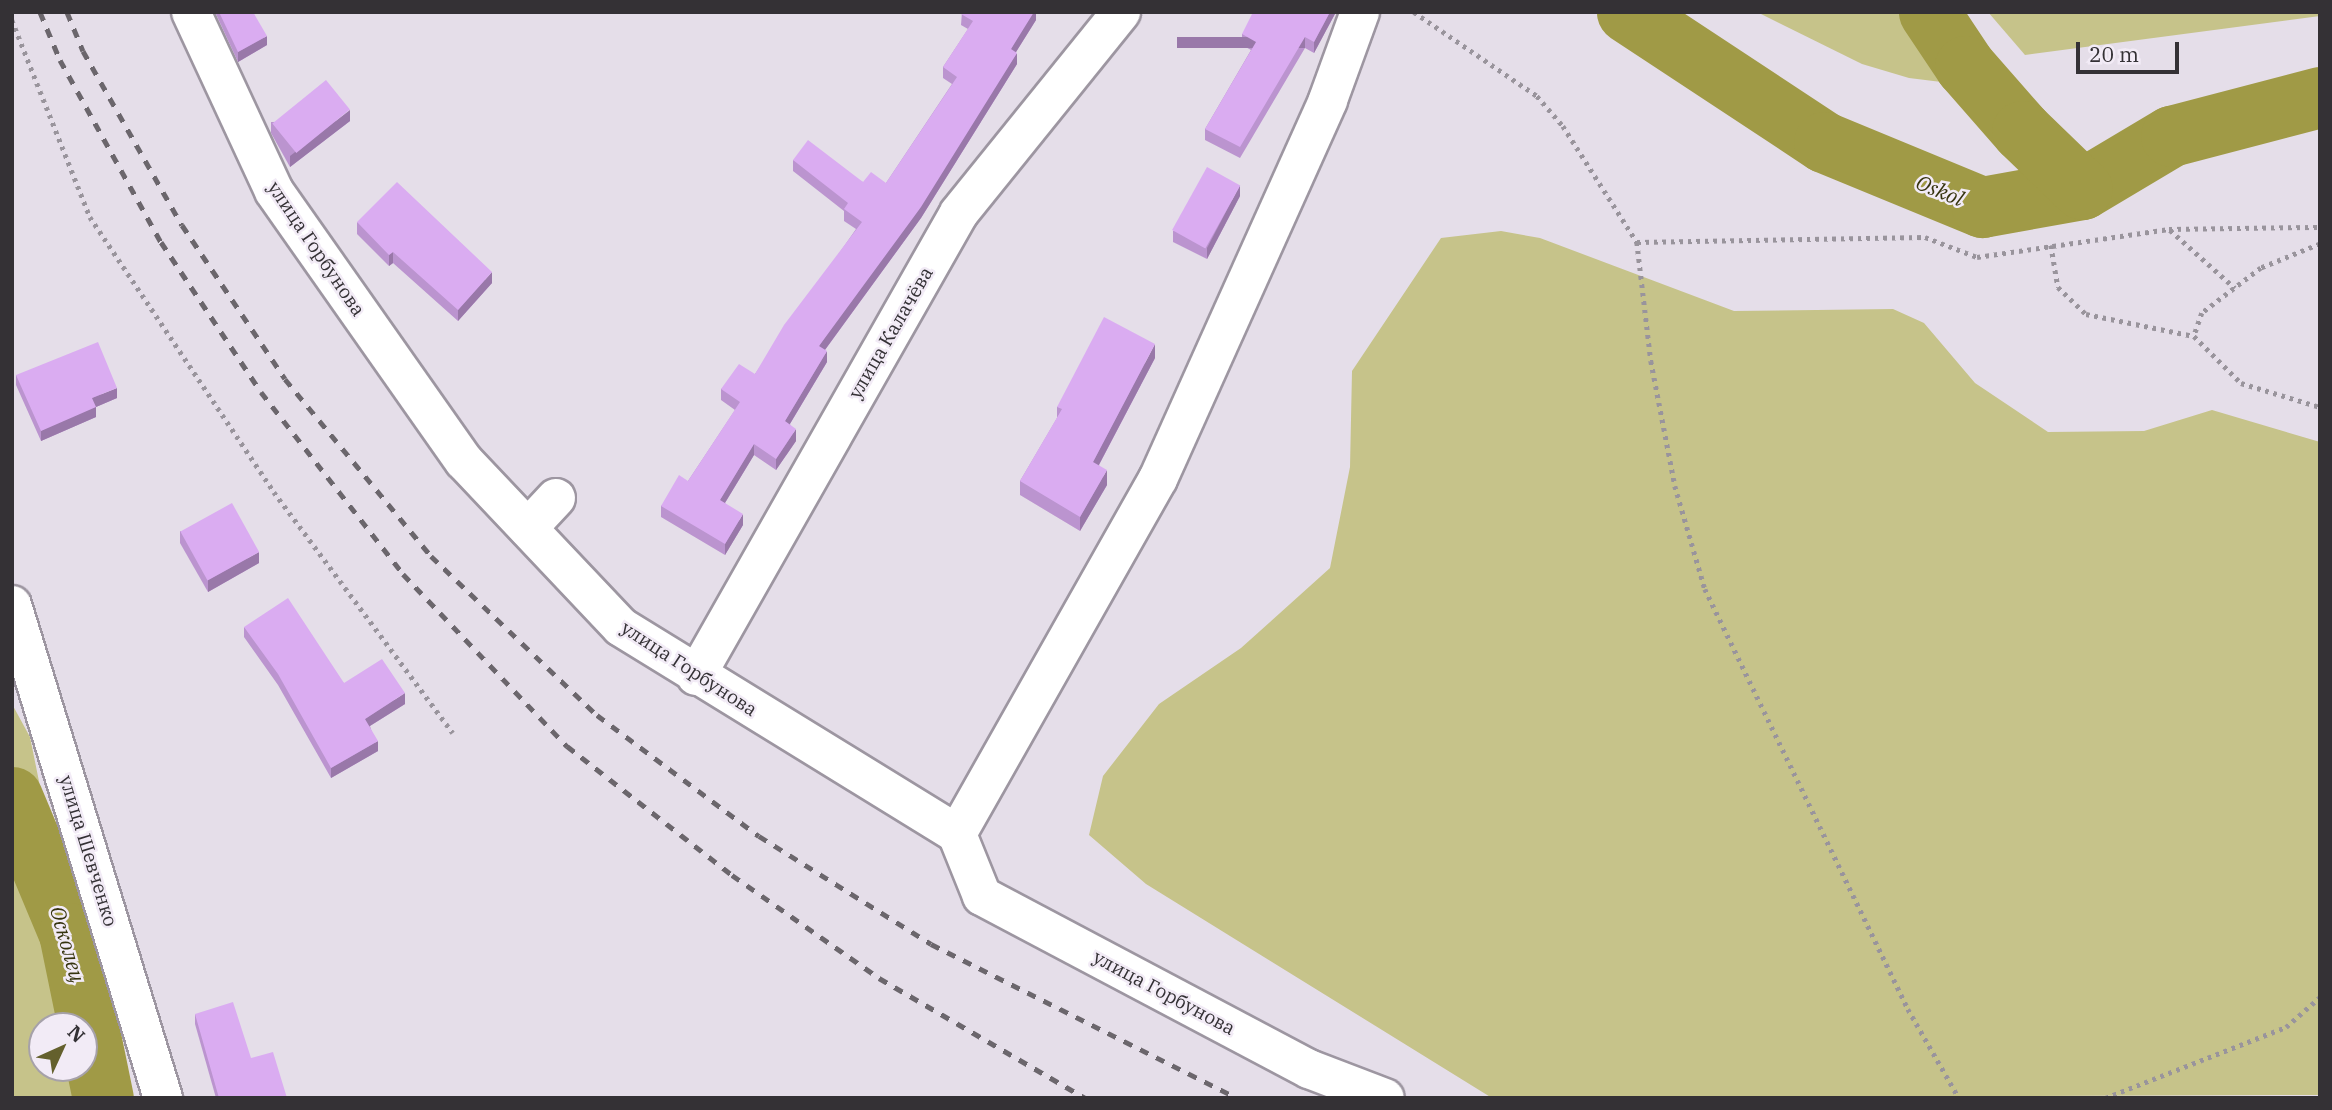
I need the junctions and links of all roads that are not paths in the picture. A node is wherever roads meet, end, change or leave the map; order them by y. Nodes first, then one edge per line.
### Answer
1 (191, 12) edge
2 (1121, 12) edge
3 (1360, 12) edge
4 (556, 498) dead end
5 (528, 528) junction
6 (12, 605) edge
7 (696, 676) junction
8 (957, 834) junction
9 (163, 1098) edge
10 (1385, 1098) edge

1 - 5 street, улица Горбунова
2 - 7 street, улица Калачёва
3 - 8 street
4 - 5 street
5 - 7 street, улица Горбунова
6 - 9 street, улица Шевченко
7 - 8 street, улица Горбунова
8 - 10 street, улица Горбунова

